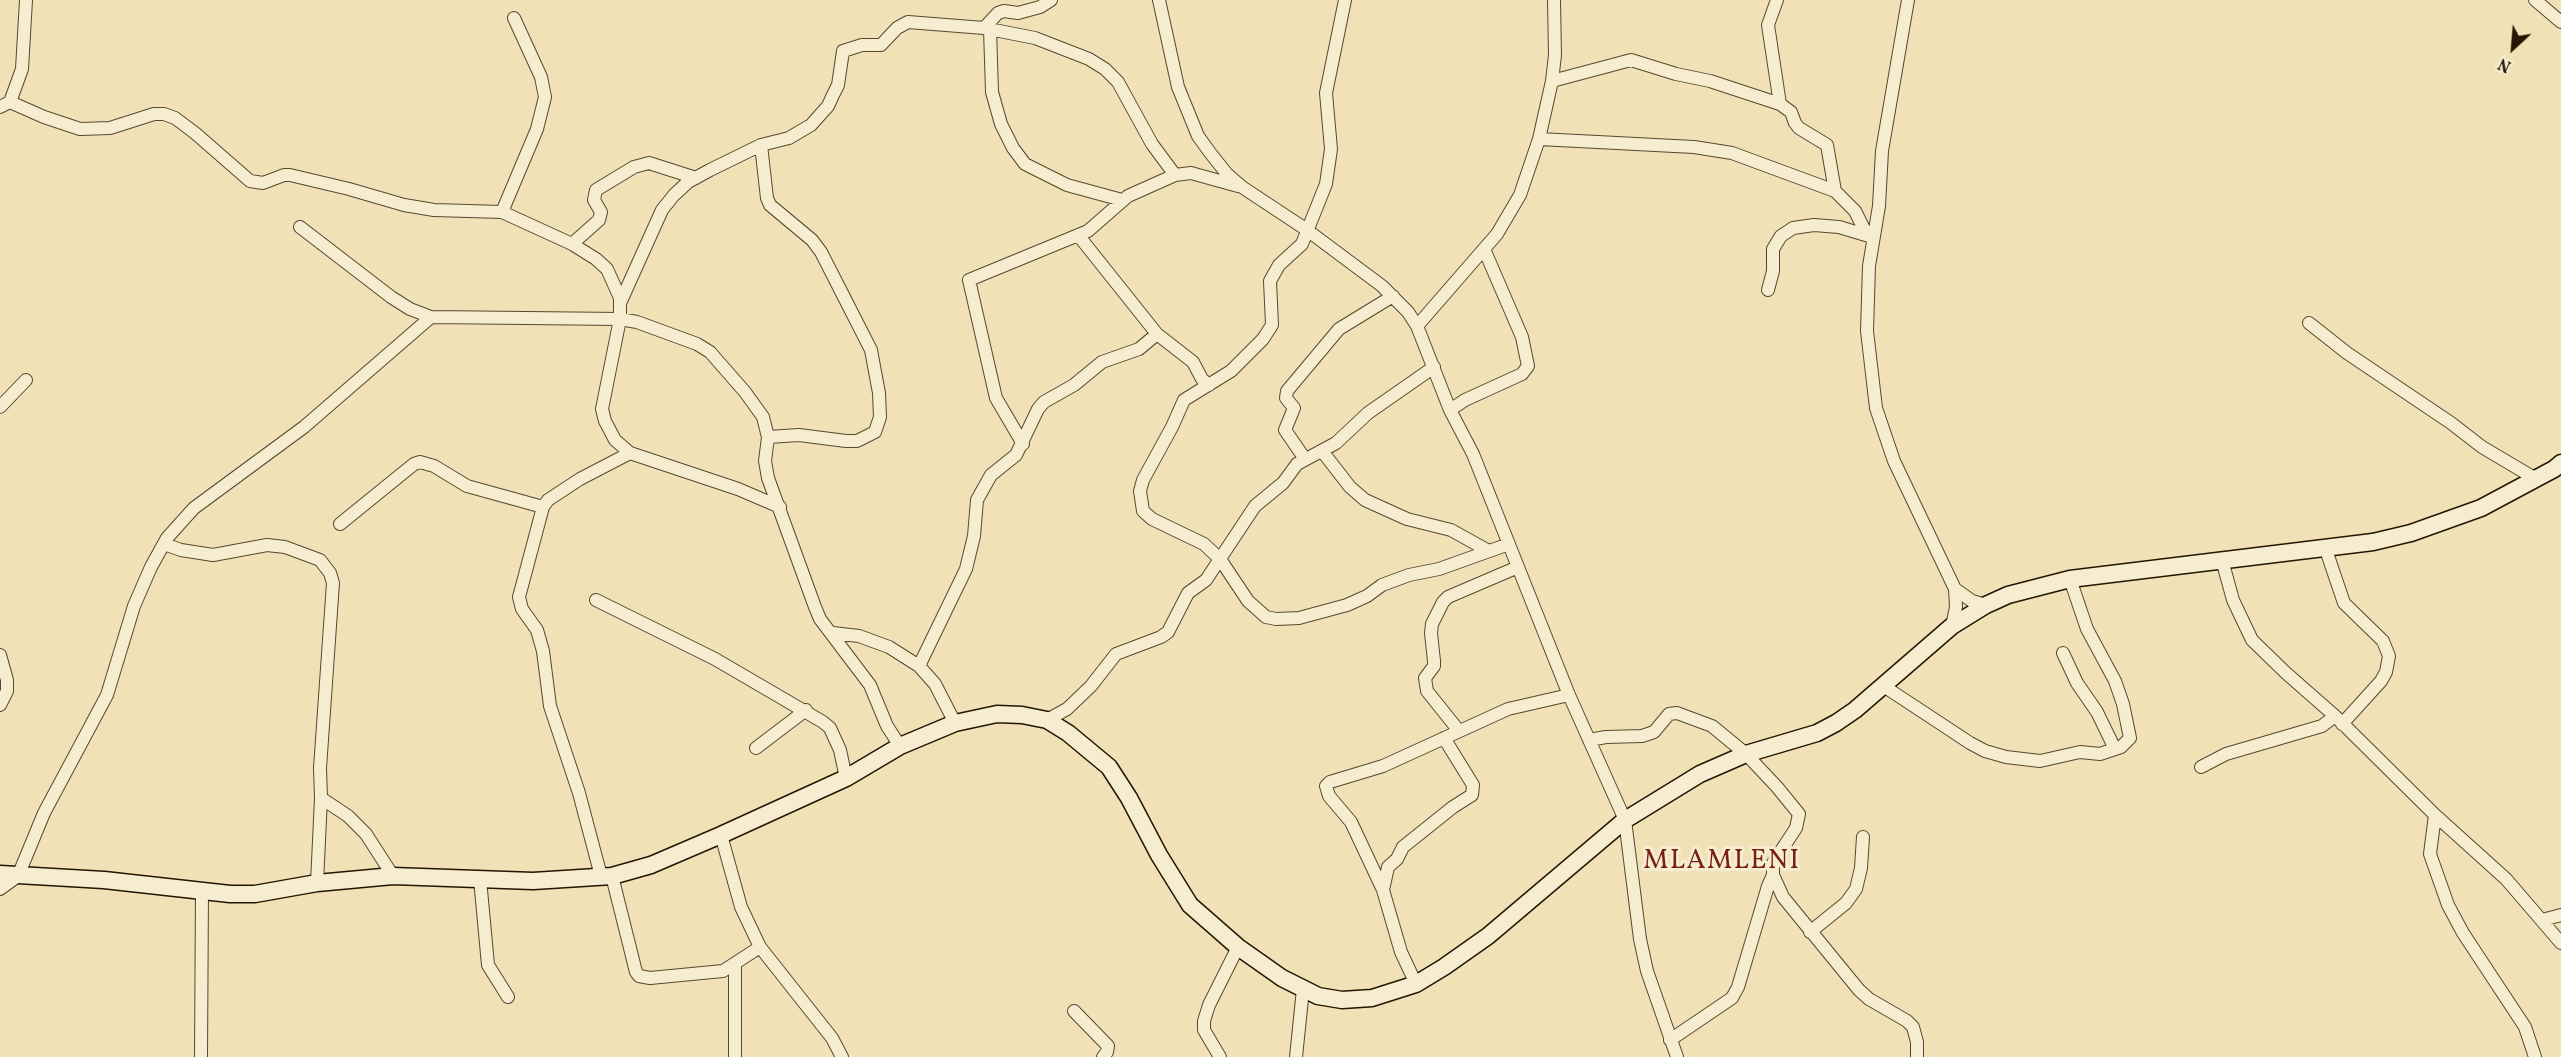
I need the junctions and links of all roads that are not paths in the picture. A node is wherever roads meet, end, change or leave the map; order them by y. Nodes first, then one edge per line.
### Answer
1 (26, 0) edge
2 (1051, 0) edge
3 (1159, 0) edge
4 (1345, 0) edge
5 (1554, 0) edge
6 (1777, 0) edge
7 (1908, 0) edge
8 (2535, 0) edge
9 (514, 18) dead end
10 (2561, 22) edge
11 (987, 29) junction
12 (1552, 81) junction
13 (5, 104) edge
14 (1780, 104) junction
15 (1539, 139) junction
16 (761, 145) junction
17 (1175, 175) junction
18 (696, 177) junction
19 (1242, 187) junction
20 (1835, 191) junction
21 (1122, 200) junction
22 (502, 212) junction
23 (300, 227) dead end
24 (1308, 230) junction
25 (1078, 235) junction
26 (1870, 236) junction
27 (572, 244) junction
28 (1484, 249) junction
29 (1768, 290) dead end
30 (1393, 296) junction
31 (620, 305) junction
32 (431, 316) junction
33 (620, 319) junction
34 (2309, 323) dead end
35 (1417, 326) junction
36 (1157, 334) junction
37 (1434, 367) junction
38 (26, 380) dead end
39 (1209, 385) junction
40 (0, 407) edge
41 (1450, 410) junction
42 (768, 437) junction
43 (1023, 444) junction
44 (1322, 451) junction
45 (630, 453) junction
46 (1305, 459) junction
47 (2561, 463) edge
48 (2536, 479) junction
49 (543, 507) junction
50 (780, 507) junction
51 (340, 524) dead end
52 (164, 544) junction
53 (1509, 544) junction
54 (2325, 547) junction
55 (1487, 550) junction
56 (1220, 559) junction
57 (2222, 560) junction
58 (1518, 567) junction
59 (2070, 579) junction
60 (1955, 589) junction
61 (596, 600) dead end
62 (1986, 604) junction
63 (1952, 626) junction
64 (832, 633) junction
65 (2063, 653) dead end
66 (0, 655) edge
67 (920, 666) junction
68 (1882, 685) junction
69 (1569, 695) junction
70 (0, 705) edge
71 (806, 710) junction
72 (1047, 720) junction
73 (2338, 720) junction
74 (955, 723) junction
75 (1459, 731) junction
76 (1444, 738) junction
77 (1589, 740) junction
78 (900, 746) junction
79 (756, 748) dead end
80 (2115, 749) junction
81 (1746, 754) junction
82 (2202, 768) dead end
83 (846, 778) junction
84 (321, 798) junction
85 (2436, 815) junction
86 (1625, 820) junction
87 (721, 835) junction
88 (1863, 837) dead end
89 (0, 874) edge
90 (1773, 875) junction
91 (18, 876) junction
92 (393, 876) junction
93 (606, 876) junction
94 (480, 879) junction
95 (317, 883) junction
96 (0, 889) edge
97 (202, 890) junction
98 (1383, 890) junction
99 (2561, 915) edge
100 (2542, 920) junction
101 (1810, 932) junction
102 (2561, 943) edge
103 (760, 947) junction
104 (1238, 947) junction
105 (735, 965) junction
106 (1416, 984) junction
107 (1303, 989) junction
108 (508, 997) dead end
109 (1074, 1011) dead end
110 (1670, 1040) junction
111 (201, 1057) edge
112 (735, 1057) edge
113 (842, 1057) edge
114 (1102, 1057) edge
115 (1220, 1057) edge
116 (1296, 1057) edge
117 (1677, 1057) edge
118 (1917, 1057) edge
119 (2535, 1057) edge

1 - 13 street
2 - 11 street
3 - 19 street
4 - 24 street
5 - 12 street
6 - 14 street
7 - 26 street
8 - 10 street
9 - 22 street
11 - 16 street
11 - 17 street
11 - 21 street
12 - 14 street
12 - 15 street
13 - 22 street
14 - 20 street
15 - 20 street
15 - 28 street
16 - 18 street
16 - 42 street
17 - 19 street
17 - 21 street
18 - 27 street
18 - 31 street
19 - 24 street
20 - 26 street
21 - 25 street
22 - 27 street
23 - 32 street
24 - 30 street
24 - 39 street
25 - 36 street
25 - 43 street
26 - 29 street
26 - 60 street
27 - 31 street
28 - 35 street
28 - 41 street
30 - 35 street
30 - 46 street
31 - 33 street
32 - 33 street
32 - 52 street
33 - 42 street
33 - 45 street
34 - 48 street
35 - 37 street
36 - 39 street
36 - 43 street
37 - 41 street
37 - 44 street
38 - 40 street
39 - 56 street
41 - 53 street
42 - 50 street
43 - 67 street
44 - 46 street
44 - 55 street
45 - 49 street
45 - 50 street
46 - 56 street
47 - 48 main road
48 - 54 main road
49 - 51 street
49 - 93 street
50 - 64 street
52 - 84 street
52 - 91 street
53 - 55 street
53 - 58 street
54 - 57 main road
54 - 73 street
55 - 56 street
56 - 72 street
57 - 59 main road
57 - 73 street
58 - 69 street
58 - 75 street
59 - 62 main road
59 - 80 street
60 - 62 street
60 - 63 street
61 - 71 street
62 - 63 main road
63 - 68 main road
64 - 67 street
64 - 78 street
65 - 80 street
66 - 70 street
67 - 74 street
68 - 80 street
68 - 81 main road
69 - 75 street
69 - 77 street
71 - 79 street
71 - 83 street
72 - 74 main road
72 - 104 main road
73 - 82 street
73 - 85 street
74 - 78 main road
75 - 76 street
76 - 98 street
76 - 98 street
77 - 81 street
77 - 86 street
78 - 83 main road
81 - 86 main road
81 - 90 street
83 - 87 main road
84 - 92 street
84 - 95 street
85 - 100 street
85 - 119 street
86 - 106 main road
86 - 110 street
87 - 93 main road
87 - 103 street
88 - 101 street
89 - 91 main road
90 - 101 street
90 - 110 street
91 - 96 street
91 - 97 main road
92 - 94 main road
92 - 95 main road
93 - 94 main road
93 - 105 street
94 - 108 street
95 - 97 main road
97 - 111 street
98 - 106 street
99 - 100 street
100 - 102 street
101 - 118 street
103 - 105 street
103 - 113 street
104 - 107 main road
104 - 115 street
105 - 112 street
106 - 107 main road
107 - 116 street
109 - 114 street
110 - 117 street

